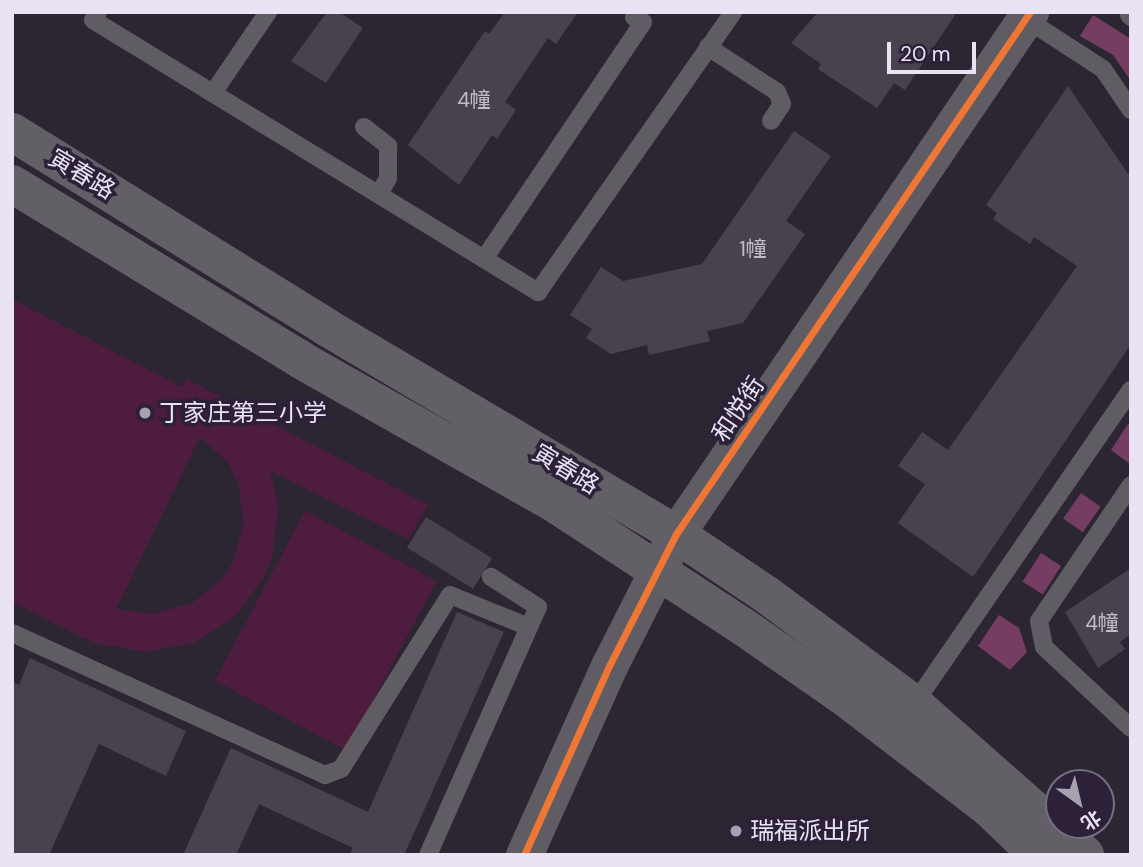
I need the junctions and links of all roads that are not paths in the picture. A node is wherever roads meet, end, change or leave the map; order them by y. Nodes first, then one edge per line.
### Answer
1 (98, 12) edge
2 (268, 12) edge
3 (637, 12) edge
4 (733, 12) edge
5 (1028, 15) edge
6 (708, 47) junction
7 (213, 93) junction
8 (1131, 110) edge
9 (771, 121) dead end
10 (364, 127) dead end
11 (12, 132) edge
12 (12, 184) edge
13 (379, 195) junction
14 (484, 259) junction
15 (1131, 390) edge
16 (1131, 485) edge
17 (676, 534) junction
18 (657, 572) junction
19 (491, 577) dead end
20 (529, 628) junction
21 (12, 633) edge
22 (914, 704) junction
23 (1131, 728) edge
24 (428, 855) edge
25 (524, 855) edge
26 (1038, 855) edge
27 (1086, 855) edge

1 - 7 lane
2 - 7 lane
3 - 14 lane
4 - 6 lane
5 - 8 lane
5 - 17 street, 和悦街
6 - 9 lane
6 - 14 lane
7 - 13 lane
10 - 13 lane
11 - 17 main road, 寅春路
12 - 18 main road, 寅春路
13 - 14 lane
15 - 22 lane
16 - 23 lane
17 - 18 street, 和悦街
17 - 22 main road, 寅春路
18 - 25 street, 和悦街
18 - 26 main road, 寅春路
19 - 20 lane
20 - 21 lane
20 - 24 lane
22 - 27 main road, 寅春路

